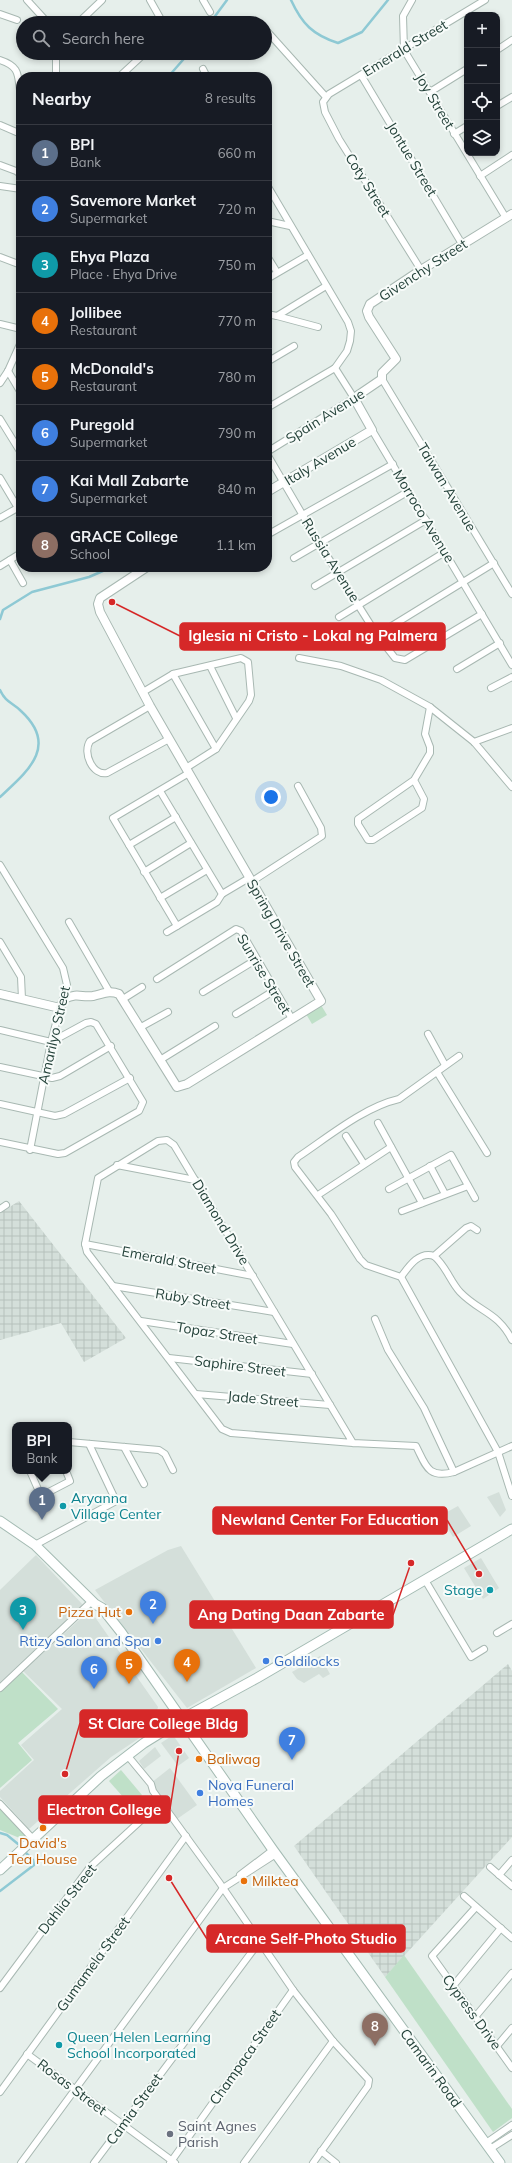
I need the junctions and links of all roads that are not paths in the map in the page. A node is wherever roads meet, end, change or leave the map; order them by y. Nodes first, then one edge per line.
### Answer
1 (27, 0) edge
2 (102, 0) edge
3 (150, 0) edge
4 (203, 0) edge
5 (412, 0) edge
6 (485, 0) edge
7 (210, 12) dead end
8 (0, 14) edge
9 (42, 16) edge
10 (85, 16) edge
11 (159, 16) edge
12 (16, 20) edge
13 (272, 37) edge
14 (512, 40) edge
15 (500, 48) edge
16 (404, 50) junction
17 (0, 60) edge
18 (56, 60) edge
19 (137, 60) edge
20 (464, 71) edge
21 (17, 72) edge
22 (56, 72) edge
23 (124, 72) edge
24 (361, 74) junction
25 (430, 92) junction
26 (326, 97) junction
27 (512, 97) edge
28 (500, 104) edge
29 (0, 125) edge
30 (464, 128) edge
31 (16, 132) edge
32 (454, 134) junction
33 (512, 155) edge
34 (0, 165) edge
35 (16, 171) edge
36 (480, 176) junction
37 (0, 186) edge
38 (16, 188) edge
39 (272, 194) edge
40 (509, 216) edge
41 (272, 222) edge
42 (290, 226) junction
43 (462, 244) junction
44 (308, 255) junction
45 (0, 257) edge
46 (16, 263) edge
47 (272, 264) edge
48 (421, 270) junction
49 (277, 272) junction
50 (272, 276) edge
51 (326, 286) junction
52 (272, 315) edge
53 (277, 316) junction
54 (0, 324) edge
55 (318, 327) dead end
56 (16, 328) edge
57 (294, 346) dead end
58 (16, 353) edge
59 (272, 359) edge
60 (335, 368) junction
61 (8, 371) junction
62 (382, 379) junction
63 (0, 383) edge
64 (16, 385) edge
65 (354, 398) junction
66 (272, 405) edge
67 (0, 419) edge
68 (372, 430) junction
69 (16, 445) edge
70 (272, 450) edge
71 (272, 462) edge
72 (392, 464) junction
73 (0, 478) edge
74 (284, 482) junction
75 (272, 489) edge
76 (409, 491) junction
77 (16, 502) edge
78 (16, 509) edge
79 (303, 514) junction
80 (0, 518) edge
81 (426, 520) junction
82 (272, 533) edge
83 (319, 543) junction
84 (445, 552) junction
85 (16, 556) edge
86 (294, 558) dead end
87 (10, 560) junction
88 (494, 563) junction
89 (0, 566) edge
90 (16, 571) edge
91 (17, 572) edge
92 (139, 572) edge
93 (338, 572) junction
94 (463, 582) junction
95 (23, 583) dead end
96 (315, 586) dead end
97 (512, 594) edge
98 (359, 606) junction
99 (482, 614) junction
100 (339, 617) dead end
101 (377, 634) junction
102 (500, 643) junction
103 (298, 658) dead end
104 (512, 665) edge
105 (210, 666) junction
106 (457, 669) dead end
107 (173, 674) junction
108 (512, 677) edge
109 (491, 688) dead end
110 (143, 692) junction
111 (150, 706) junction
112 (430, 708) junction
113 (236, 718) junction
114 (512, 728) edge
115 (169, 738) junction
116 (474, 742) junction
117 (216, 749) junction
118 (188, 771) junction
119 (414, 780) junction
120 (298, 786) dead end
121 (512, 787) edge
122 (160, 791) junction
123 (176, 817) junction
124 (191, 843) junction
125 (129, 845) junction
126 (0, 865) edge
127 (207, 870) junction
128 (144, 872) junction
129 (250, 880) junction
130 (222, 894) junction
131 (160, 898) junction
132 (69, 922) dead end
133 (177, 926) junction
134 (167, 932) dead end
135 (0, 942) edge
136 (257, 959) junction
137 (158, 979) dead end
138 (142, 987) dead end
139 (276, 990) junction
140 (109, 992) junction
141 (203, 992) dead end
142 (0, 994) edge
143 (22, 999) junction
144 (64, 999) junction
145 (123, 999) junction
146 (60, 1008) junction
147 (168, 1012) dead end
148 (236, 1014) dead end
149 (292, 1019) junction
150 (215, 1026) dead end
151 (141, 1027) junction
152 (0, 1030) edge
153 (428, 1034) dead end
154 (51, 1042) junction
155 (111, 1046) junction
156 (459, 1056) dead end
157 (160, 1060) junction
158 (445, 1065) junction
159 (0, 1067) edge
160 (437, 1072) junction
161 (44, 1077) junction
162 (130, 1078) junction
163 (0, 1104) edge
164 (37, 1112) junction
165 (378, 1123) dead end
166 (346, 1136) dead end
167 (0, 1142) edge
168 (391, 1147) junction
169 (30, 1150) junction
170 (487, 1153) dead end
171 (364, 1164) junction
172 (117, 1165) junction
173 (430, 1166) junction
174 (408, 1177) junction
175 (195, 1180) junction
176 (468, 1186) junction
177 (389, 1189) dead end
178 (446, 1194) junction
179 (318, 1195) junction
180 (475, 1198) dead end
181 (422, 1203) junction
182 (402, 1211) dead end
183 (477, 1230) dead end
184 (85, 1244) junction
185 (434, 1256) junction
186 (252, 1276) junction
187 (401, 1277) junction
188 (112, 1286) junction
189 (274, 1312) junction
190 (375, 1319) dead end
191 (141, 1321) junction
192 (512, 1340) edge
193 (293, 1344) junction
194 (169, 1358) junction
195 (312, 1374) junction
196 (196, 1394) junction
197 (330, 1405) junction
198 (72, 1442) edge
199 (352, 1443) junction
200 (89, 1444) junction
201 (512, 1446) edge
202 (124, 1448) junction
203 (498, 1452) junction
204 (173, 1470) dead end
205 (454, 1472) junction
206 (31, 1474) edge
207 (67, 1474) edge
208 (144, 1484) dead end
209 (512, 1496) edge
210 (0, 1521) edge
211 (512, 1529) edge
212 (35, 1544) junction
213 (425, 1580) junction
214 (94, 1603) junction
215 (512, 1624) edge
216 (497, 1633) dead end
217 (484, 1649) dead end
218 (0, 1688) edge
219 (181, 1720) junction
220 (127, 1755) junction
221 (161, 1802) junction
222 (0, 1804) edge
223 (186, 1836) junction
224 (33, 1839) junction
225 (274, 1852) junction
226 (512, 1860) edge
227 (490, 1867) dead end
228 (0, 1870) edge
229 (499, 1875) junction
230 (512, 1886) edge
231 (224, 1888) junction
232 (464, 1896) dead end
233 (476, 1907) junction
234 (501, 1928) junction
235 (512, 1938) edge
236 (260, 1941) junction
237 (512, 1973) edge
238 (453, 1986) junction
239 (0, 1988) edge
240 (293, 1990) junction
241 (475, 2016) junction
242 (512, 2028) edge
243 (333, 2041) junction
244 (496, 2046) junction
245 (27, 2054) junction
246 (512, 2068) edge
247 (74, 2089) junction
248 (0, 2092) edge
249 (122, 2125) junction
250 (512, 2126) edge
251 (512, 2135) edge
252 (488, 2146) junction
253 (322, 2151) junction
254 (172, 2162) edge
255 (21, 2163) edge
256 (94, 2163) edge
257 (244, 2163) edge
258 (313, 2163) edge
259 (336, 2163) edge
260 (500, 2163) edge

1 - 9 street
2 - 10 street
3 - 11 street
4 - 7 street
5 - 16 street
6 - 16 street, Emerald Street
8 - 12 street
13 - 26 street
14 - 15 street
16 - 24 street, Emerald Street
16 - 25 street, Joy Street
17 - 21 street
18 - 22 street
19 - 23 street
20 - 25 street
24 - 26 street, Emerald Street
24 - 43 street, Jontue Street
25 - 32 street, Joy Street
26 - 48 street, Coty Street
27 - 28 street
29 - 31 street
30 - 32 street
32 - 36 street, Joy Street
33 - 36 street
34 - 35 street
36 - 40 street, Joy Street
37 - 38 street
39 - 42 street
40 - 43 street, Givenchy Street
41 - 42 street
42 - 44 street
43 - 48 street, Givenchy Street
44 - 49 street
44 - 51 street
45 - 46 street
47 - 49 street
48 - 62 street, Givenchy Street
49 - 50 street
51 - 53 street
51 - 60 street
52 - 53 street
53 - 55 street
54 - 56 street
57 - 59 street
58 - 61 street
60 - 65 street, Morroco Avenue
60 - 66 street
61 - 63 street
61 - 64 street
62 - 65 street, Spain Avenue
62 - 88 street, Taiwan Avenue
65 - 68 street, Morroco Avenue
65 - 70 street, Spain Avenue
67 - 69 street
68 - 72 street, Morroco Avenue
68 - 74 street, Italy Avenue
71 - 74 street, Russia Avenue
72 - 76 street, Morroco Avenue
72 - 79 street
73 - 77 street
74 - 75 street, Italy Avenue
74 - 79 street, Russia Avenue
76 - 81 street, Morroco Avenue
76 - 83 street
78 - 80 street
79 - 82 street
79 - 83 street, Russia Avenue
81 - 84 street, Morroco Avenue
81 - 93 street
83 - 86 street
83 - 93 street, Russia Avenue
84 - 94 street, Morroco Avenue
84 - 98 street
85 - 87 street
87 - 89 street
87 - 90 street
88 - 94 street
88 - 97 street, Taiwan Avenue
91 - 95 street
92 - 110 street, Spring Drive Street
93 - 96 street
93 - 98 street, Russia Avenue
94 - 99 street, Morroco Avenue
94 - 101 street
98 - 100 street
98 - 101 street, Russia Avenue
99 - 101 street, Russia Avenue
99 - 102 street, Morroco Avenue
102 - 104 street, Morroco Avenue
102 - 106 street
103 - 112 street
105 - 107 street
105 - 113 street
105 - 113 street
107 - 110 street
107 - 117 street
108 - 109 street
110 - 111 street, Spring Drive Street
111 - 115 street, Spring Drive Street
111 - 115 street
112 - 116 street
112 - 119 street
113 - 117 street
114 - 116 street
115 - 118 street, Spring Drive Street
116 - 121 street
117 - 118 street
118 - 122 street
118 - 129 street, Spring Drive Street
119 - 119 street
120 - 129 street
122 - 123 street
122 - 125 street
123 - 124 street
123 - 125 street
124 - 127 street
124 - 128 street
125 - 128 street
126 - 144 street, Amarilyo Street
127 - 130 street
127 - 131 street
128 - 131 street
129 - 130 street
129 - 149 street, Spring Drive Street
130 - 133 street
131 - 133 street
132 - 140 street
133 - 134 street
135 - 143 street
136 - 137 street, Sunrise Street
136 - 139 street, Sunrise Street
136 - 141 street
138 - 145 street
139 - 148 street
139 - 149 street, Sunrise Street
140 - 144 street
140 - 145 street
142 - 143 street
143 - 146 street
144 - 146 street, Amarilyo Street
145 - 151 street, Spring Drive Street
146 - 154 street, Amarilyo Street
147 - 151 street
149 - 157 street, Spring Drive Street
150 - 157 street
151 - 157 street, Spring Drive Street
152 - 154 street
153 - 158 street
154 - 155 street
154 - 161 street, Amarilyo Street
155 - 161 street
155 - 162 street
156 - 158 street
158 - 160 street
159 - 161 street
160 - 170 street
160 - 179 street
161 - 164 street, Amarilyo Street
162 - 164 street
162 - 169 street
163 - 164 street
164 - 169 street, Amarilyo Street
165 - 168 street
166 - 171 street
167 - 169 street
168 - 171 street
168 - 174 street
171 - 179 street
172 - 175 street
172 - 175 street, Diamond Drive
172 - 184 street, Diamond Drive
173 - 174 street
173 - 176 street
173 - 178 street
174 - 177 street
174 - 181 street
175 - 186 street, Diamond Drive
176 - 178 street
176 - 180 street
178 - 181 street
179 - 187 street
181 - 182 street
183 - 185 street
184 - 186 street, Emerald Street
184 - 188 street
185 - 187 street
185 - 192 street
186 - 189 street, Diamond Drive
187 - 203 street
188 - 189 street, Ruby Street
188 - 191 street
189 - 193 street, Diamond Drive
190 - 205 street
191 - 193 street, Topaz Street
191 - 194 street
193 - 195 street, Diamond Drive
194 - 195 street, Saphire Street
194 - 196 street
195 - 197 street, Diamond Drive
196 - 197 street, Jade Street
196 - 199 street
197 - 199 street, Diamond Drive
198 - 200 street
199 - 205 street
200 - 202 street
200 - 212 street
201 - 203 street
202 - 204 street
202 - 208 street
203 - 205 street
203 - 209 street
206 - 207 street
210 - 212 main road, Camarin Road
211 - 213 main road
212 - 214 main road, Camarin Road
213 - 217 street
213 - 219 main road
214 - 218 street
214 - 219 main road, Camarin Road
215 - 216 street
219 - 220 main road
219 - 225 main road, Camarin Road
220 - 221 street
220 - 224 main road
221 - 223 street
221 - 239 street, Dahlia Street
222 - 224 street
223 - 231 street
223 - 245 street, Gumamela Street
224 - 228 main road
225 - 231 street
225 - 252 main road, Camarin Road
226 - 229 street
227 - 229 street
229 - 230 street
231 - 236 street
231 - 247 street
232 - 233 street
233 - 234 street
233 - 238 street, Cypress Drive
234 - 235 street
234 - 238 street
236 - 240 street
236 - 249 street, Camia Street
237 - 241 street
238 - 241 street, Cypress Drive
240 - 243 street
240 - 254 street, Champaca Street
241 - 244 street, Cypress Drive
242 - 244 street
243 - 253 street
243 - 257 street
244 - 246 street, Cypress Drive
245 - 247 street, Rosas Street
245 - 248 street, Gumamela Street
247 - 249 street, Rosas Street
247 - 255 street
249 - 254 street, Rosas Street
249 - 256 street, Camia Street
250 - 252 street
251 - 252 street
252 - 260 main road, Camarin Road
253 - 258 street
253 - 259 street

